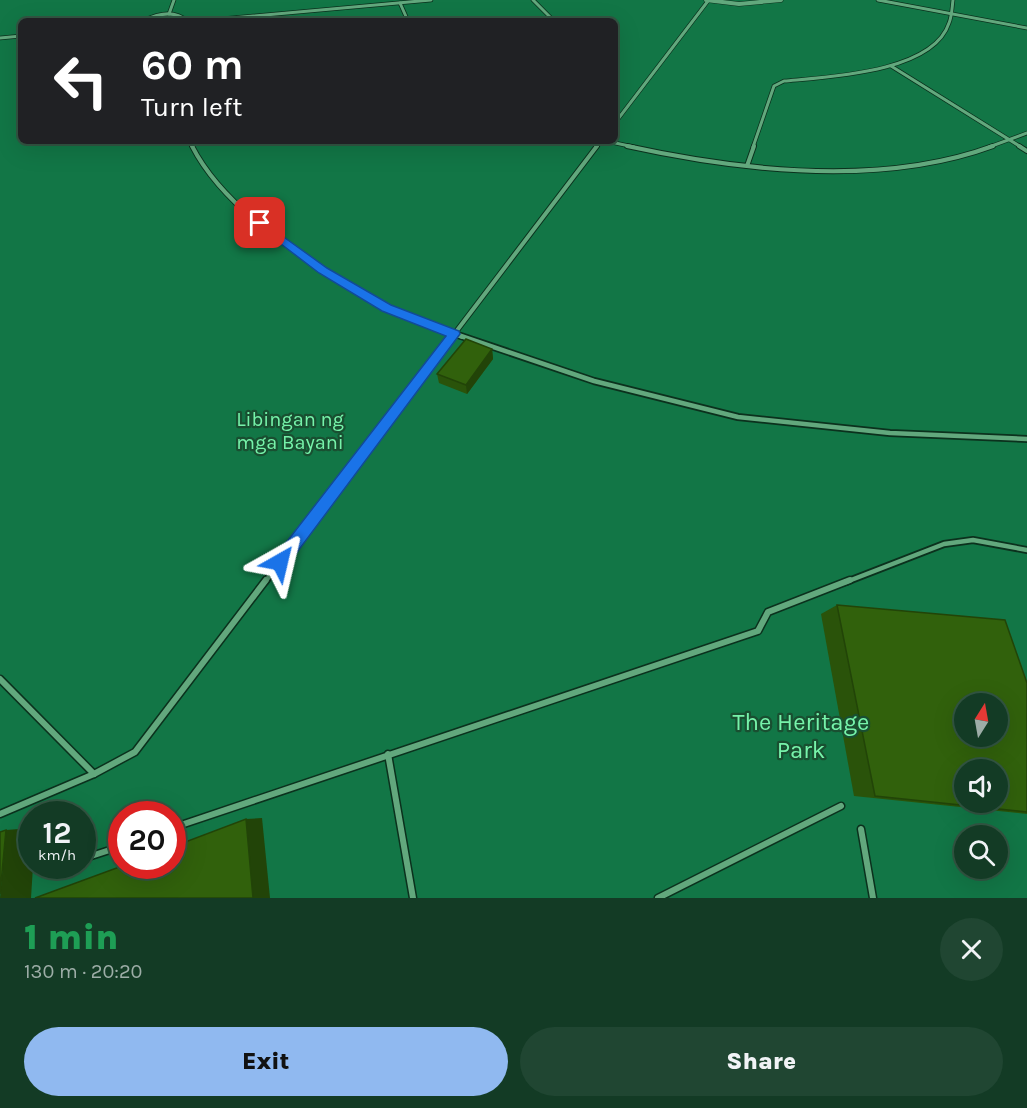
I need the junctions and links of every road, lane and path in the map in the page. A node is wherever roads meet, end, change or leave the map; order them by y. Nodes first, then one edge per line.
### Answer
1 (174, 0) edge
2 (431, 0) edge
3 (533, 0) edge
4 (707, 0) edge
5 (781, 0) edge
6 (878, 0) edge
7 (953, 0) edge
8 (400, 1) edge
9 (169, 14) junction
10 (954, 14) junction
11 (154, 18) edge
12 (183, 18) edge
13 (228, 18) edge
14 (407, 18) edge
15 (551, 18) edge
16 (1027, 28) edge
17 (18, 36) edge
18 (0, 38) edge
19 (891, 66) junction
20 (618, 119) edge
21 (1027, 133) edge
22 (1010, 141) junction
23 (192, 144) edge
24 (599, 144) edge
25 (618, 144) edge
26 (1027, 151) edge
27 (747, 166) junction
28 (454, 334) junction
29 (1027, 439) edge
30 (1027, 550) edge
31 (0, 679) edge
32 (388, 754) junction
33 (94, 774) junction
34 (841, 806) dead end
35 (0, 814) edge
36 (186, 823) edge
37 (861, 829) dead end
38 (412, 898) edge
39 (658, 898) edge
40 (873, 898) edge

1 - 9 lane
2 - 8 lane
3 - 15 lane
4 - 5 street
4 - 20 lane
6 - 10 lane
7 - 10 lane
8 - 13 lane
8 - 14 lane
9 - 11 lane
9 - 12 lane
10 - 16 lane
10 - 19 lane
17 - 18 lane
19 - 22 lane
19 - 27 lane
21 - 22 lane
22 - 26 lane
22 - 27 lane
23 - 28 lane
24 - 28 lane
25 - 27 lane
28 - 29 lane
28 - 33 lane
30 - 32 lane
31 - 33 lane
32 - 36 lane
32 - 38 lane
33 - 35 lane
34 - 39 lane
37 - 40 lane

